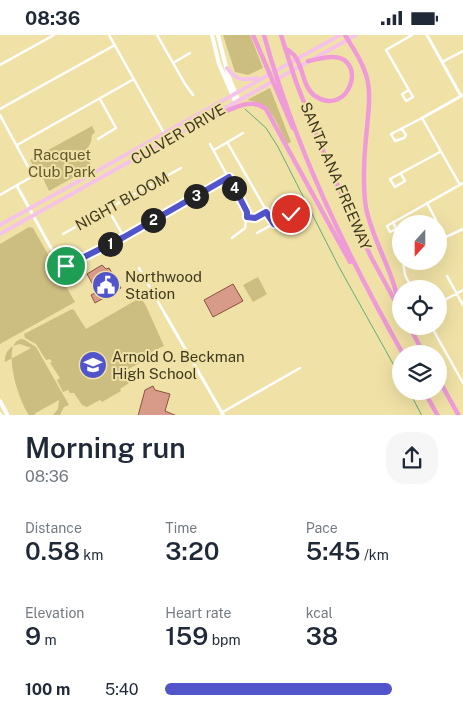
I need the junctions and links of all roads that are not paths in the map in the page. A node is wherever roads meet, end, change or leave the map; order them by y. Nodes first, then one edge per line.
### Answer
1 (54, 35) edge
2 (109, 35) edge
3 (157, 35) edge
4 (212, 35) edge
5 (218, 35) edge
6 (253, 35) edge
7 (264, 35) edge
8 (281, 35) edge
9 (340, 35) edge
10 (356, 35) edge
11 (412, 35) edge
12 (427, 35) edge
13 (346, 37) edge
14 (115, 45) junction
15 (285, 49) junction
16 (463, 51) edge
17 (190, 53) dead end
18 (308, 61) junction
19 (442, 62) junction
20 (173, 63) junction
21 (0, 65) edge
22 (227, 68) junction
23 (262, 77) junction
24 (134, 79) junction
25 (408, 90) junction
26 (233, 93) junction
27 (193, 95) dead end
28 (462, 95) edge
29 (100, 99) junction
30 (237, 100) junction
31 (0, 109) edge
32 (0, 115) edge
33 (206, 118) junction
34 (422, 118) junction
35 (402, 129) junction
36 (164, 133) junction
37 (243, 133) dead end
38 (98, 139) dead end
39 (227, 142) junction
40 (210, 144) dead end
41 (17, 145) junction
42 (214, 150) junction
43 (441, 152) junction
44 (306, 157) junction
45 (181, 168) dead end
46 (401, 174) junction
47 (229, 177) junction
48 (462, 184) edge
49 (17, 186) junction
50 (0, 195) edge
51 (427, 203) junction
52 (29, 208) junction
53 (108, 209) junction
54 (266, 212) junction
55 (291, 214) dead end
56 (407, 215) edge
57 (433, 215) edge
58 (34, 216) junction
59 (247, 217) junction
60 (274, 224) junction
61 (0, 225) edge
62 (463, 229) edge
63 (257, 233) dead end
64 (0, 234) edge
65 (63, 234) dead end
66 (448, 236) edge
67 (124, 237) junction
68 (232, 238) dead end
69 (139, 268) dead end
70 (447, 276) dead end
71 (361, 277) junction
72 (393, 280) edge
73 (463, 290) edge
74 (457, 293) junction
75 (392, 296) edge
76 (447, 299) edge
77 (463, 305) edge
78 (165, 314) joint
79 (437, 335) edge
80 (397, 345) edge
81 (300, 368) dead end
82 (463, 383) edge
83 (447, 393) edge
84 (429, 400) edge
85 (0, 401) edge
86 (8, 415) edge
87 (222, 415) edge
88 (438, 415) edge
89 (459, 415) edge

1 - 21 street
2 - 14 street
3 - 20 street
4 - 26 main road
5 - 22 main road
6 - 44 highway
7 - 44 highway, SANTA ANA FREEWAY
8 - 15 highway, SANTA ANA FREEWAY
9 - 23 main road, CULVER DRIVE
10 - 13 main road, CULVER DRIVE
11 - 25 street
12 - 19 street
13 - 18 main road, CULVER DRIVE
13 - 72 highway
14 - 24 street
14 - 31 street
15 - 18 highway
15 - 75 highway, SANTA ANA FREEWAY
16 - 19 street
17 - 20 street
18 - 30 main road, CULVER DRIVE
19 - 28 street
20 - 27 street
22 - 23 main road
22 - 26 main road
23 - 26 main road, CULVER DRIVE
24 - 29 street
24 - 36 street
25 - 25 street
26 - 30 main road
26 - 36 main road, CULVER DRIVE
28 - 34 street
29 - 38 street
29 - 41 street
30 - 33 main road, CULVER DRIVE
32 - 41 street
33 - 58 main road, CULVER DRIVE
33 - 71 highway
34 - 35 street
34 - 43 street
35 - 35 street
36 - 52 main road, CULVER DRIVE
37 - 39 street
39 - 42 street
39 - 54 street
40 - 42 street
41 - 49 street
42 - 47 street
43 - 46 street
43 - 48 street
44 - 71 highway, SANTA ANA FREEWAY
45 - 53 street, NIGHT BLOOM
46 - 46 street
47 - 59 street
47 - 67 street
48 - 51 street
49 - 50 street
49 - 52 street
51 - 56 street
51 - 57 street
52 - 58 street
52 - 61 main road, CULVER DRIVE
53 - 65 street, NIGHT BLOOM
53 - 67 street
54 - 59 street
54 - 60 street
55 - 60 street
58 - 64 main road, CULVER DRIVE
58 - 67 street
59 - 68 street
60 - 63 street
62 - 66 street
69 - 78 street
70 - 74 street
71 - 80 highway, SANTA ANA FREEWAY
73 - 74 street
74 - 76 street
74 - 77 street
78 - 87 street
79 - 82 street
81 - 87 street
83 - 89 highway
84 - 88 highway
85 - 86 main road

